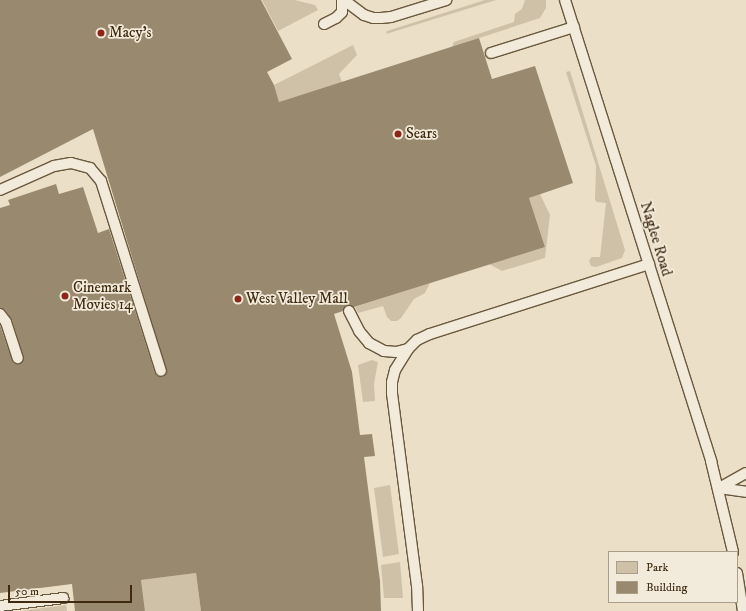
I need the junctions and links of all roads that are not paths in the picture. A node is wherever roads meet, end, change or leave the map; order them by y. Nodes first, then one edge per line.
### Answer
1 (343, 0) edge
2 (446, 0) edge
3 (565, 0) edge
4 (324, 24) dead end
5 (574, 27) junction
6 (491, 53) dead end
7 (0, 190) edge
8 (649, 264) junction
9 (349, 311) dead end
10 (0, 314) edge
11 (408, 349) junction
12 (18, 358) dead end
13 (161, 371) dead end
14 (746, 473) edge
15 (719, 488) junction
16 (746, 492) edge
17 (734, 551) edge
18 (738, 579) edge
19 (63, 598) dead end
20 (0, 606) edge
21 (418, 611) edge
22 (743, 611) edge

1 - 2 lane
1 - 4 lane
3 - 5 lane, Naglee Road
5 - 6 lane
5 - 8 lane, Naglee Road
7 - 13 lane
8 - 11 lane
8 - 15 lane, Naglee Road
9 - 11 lane
10 - 12 lane
11 - 21 lane
14 - 15 lane
15 - 16 lane
15 - 17 lane, Naglee Road
18 - 22 lane
19 - 20 lane

